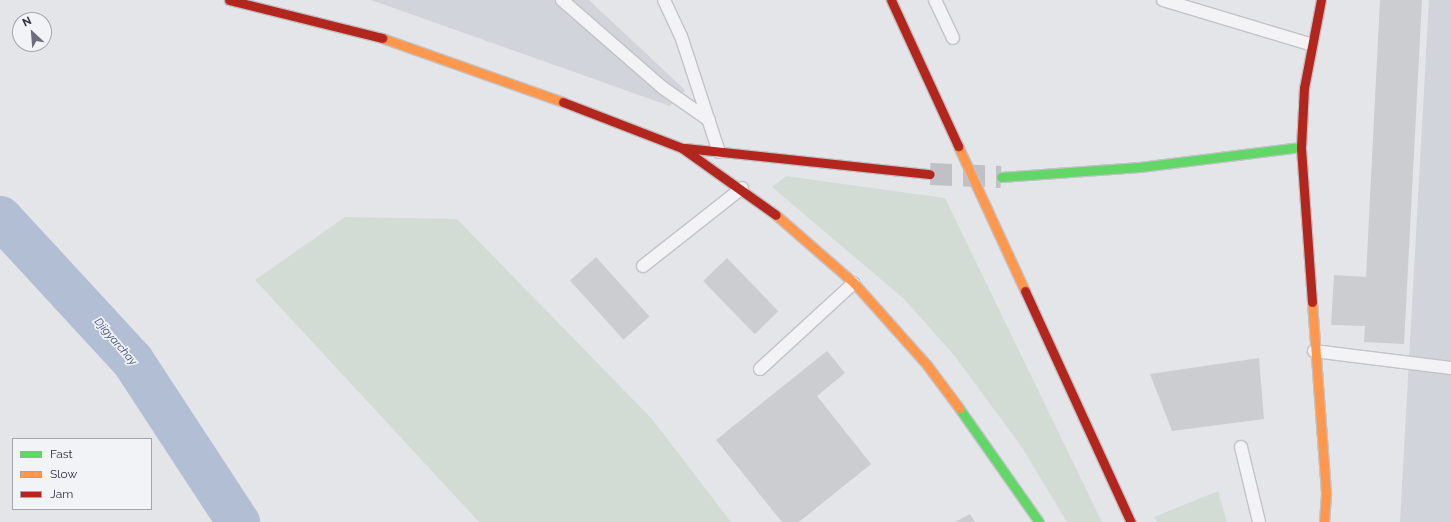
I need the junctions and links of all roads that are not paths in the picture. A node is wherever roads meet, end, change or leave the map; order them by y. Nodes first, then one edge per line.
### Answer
1 (229, 0) edge
2 (562, 0) edge
3 (664, 0) edge
4 (891, 0) edge
5 (935, 0) edge
6 (1163, 0) edge
7 (1321, 0) edge
8 (953, 38) dead end
9 (1310, 44) junction
10 (708, 120) junction
11 (1301, 147) junction
12 (682, 148) junction
13 (719, 152) junction
14 (930, 174) tunnel mouth
15 (1001, 177) tunnel mouth
16 (742, 188) junction
17 (643, 266) dead end
18 (854, 283) junction
19 (1314, 351) junction
20 (1451, 368) edge
21 (760, 369) dead end
22 (1241, 447) dead end
23 (1039, 522) edge
24 (1132, 522) edge
25 (1259, 522) edge
26 (1324, 522) edge

1 - 12 main road
2 - 10 lane
3 - 10 lane
4 - 24 main road
5 - 8 lane
6 - 9 lane
7 - 9 main road
9 - 11 main road
10 - 13 lane
11 - 15 main road
11 - 19 main road
12 - 13 main road
12 - 16 main road
13 - 14 main road
16 - 17 lane
16 - 18 main road
18 - 21 lane
18 - 23 main road
19 - 20 lane
19 - 26 main road
22 - 25 lane

